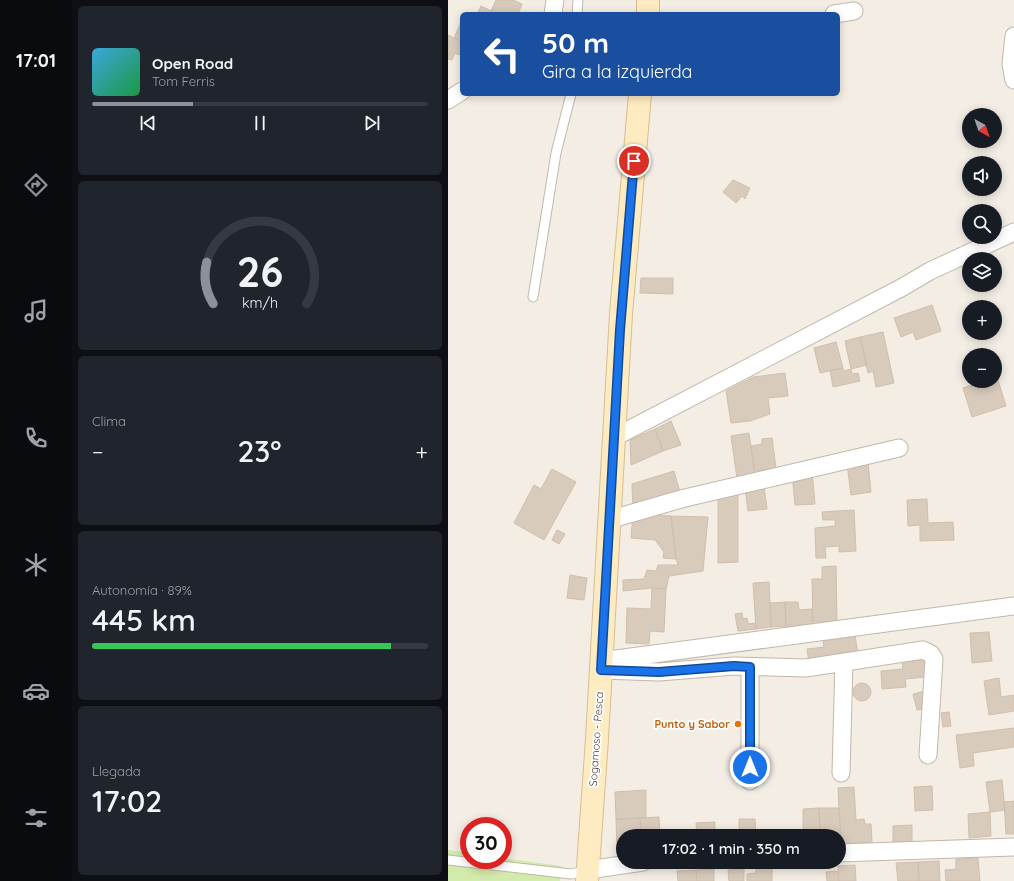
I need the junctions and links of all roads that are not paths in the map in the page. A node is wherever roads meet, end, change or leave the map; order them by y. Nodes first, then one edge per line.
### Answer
1 (555, 0) edge
2 (578, 0) edge
3 (648, 0) edge
4 (854, 11) dead end
5 (553, 12) edge
6 (577, 12) edge
7 (648, 12) edge
8 (840, 13) edge
9 (1014, 36) edge
10 (1014, 80) edge
11 (460, 92) edge
12 (570, 96) edge
13 (640, 96) edge
14 (448, 100) edge
15 (1014, 232) edge
16 (533, 297) dead end
17 (613, 438) junction
18 (899, 448) dead end
19 (608, 520) junction
20 (1014, 606) edge
21 (844, 662) junction
22 (601, 665) junction
23 (750, 667) junction
24 (928, 755) dead end
25 (841, 774) dead end
26 (750, 781) dead end
27 (1014, 847) edge
28 (846, 853) edge
29 (448, 860) edge
30 (616, 869) edge
31 (587, 876) edge

1 - 5 street
2 - 6 lane
3 - 7 main road
4 - 8 street
9 - 10 street
11 - 14 street
12 - 16 lane
13 - 17 main road, Sogamoso - Pesca
15 - 17 street
17 - 19 main road, Sogamoso - Pesca
18 - 19 street
19 - 22 main road, Sogamoso - Pesca
20 - 22 street
21 - 23 street
21 - 24 street
21 - 25 street
22 - 23 street
22 - 31 main road, Sogamoso - Pesca
23 - 26 street
27 - 28 street
29 - 31 lane
30 - 31 street

